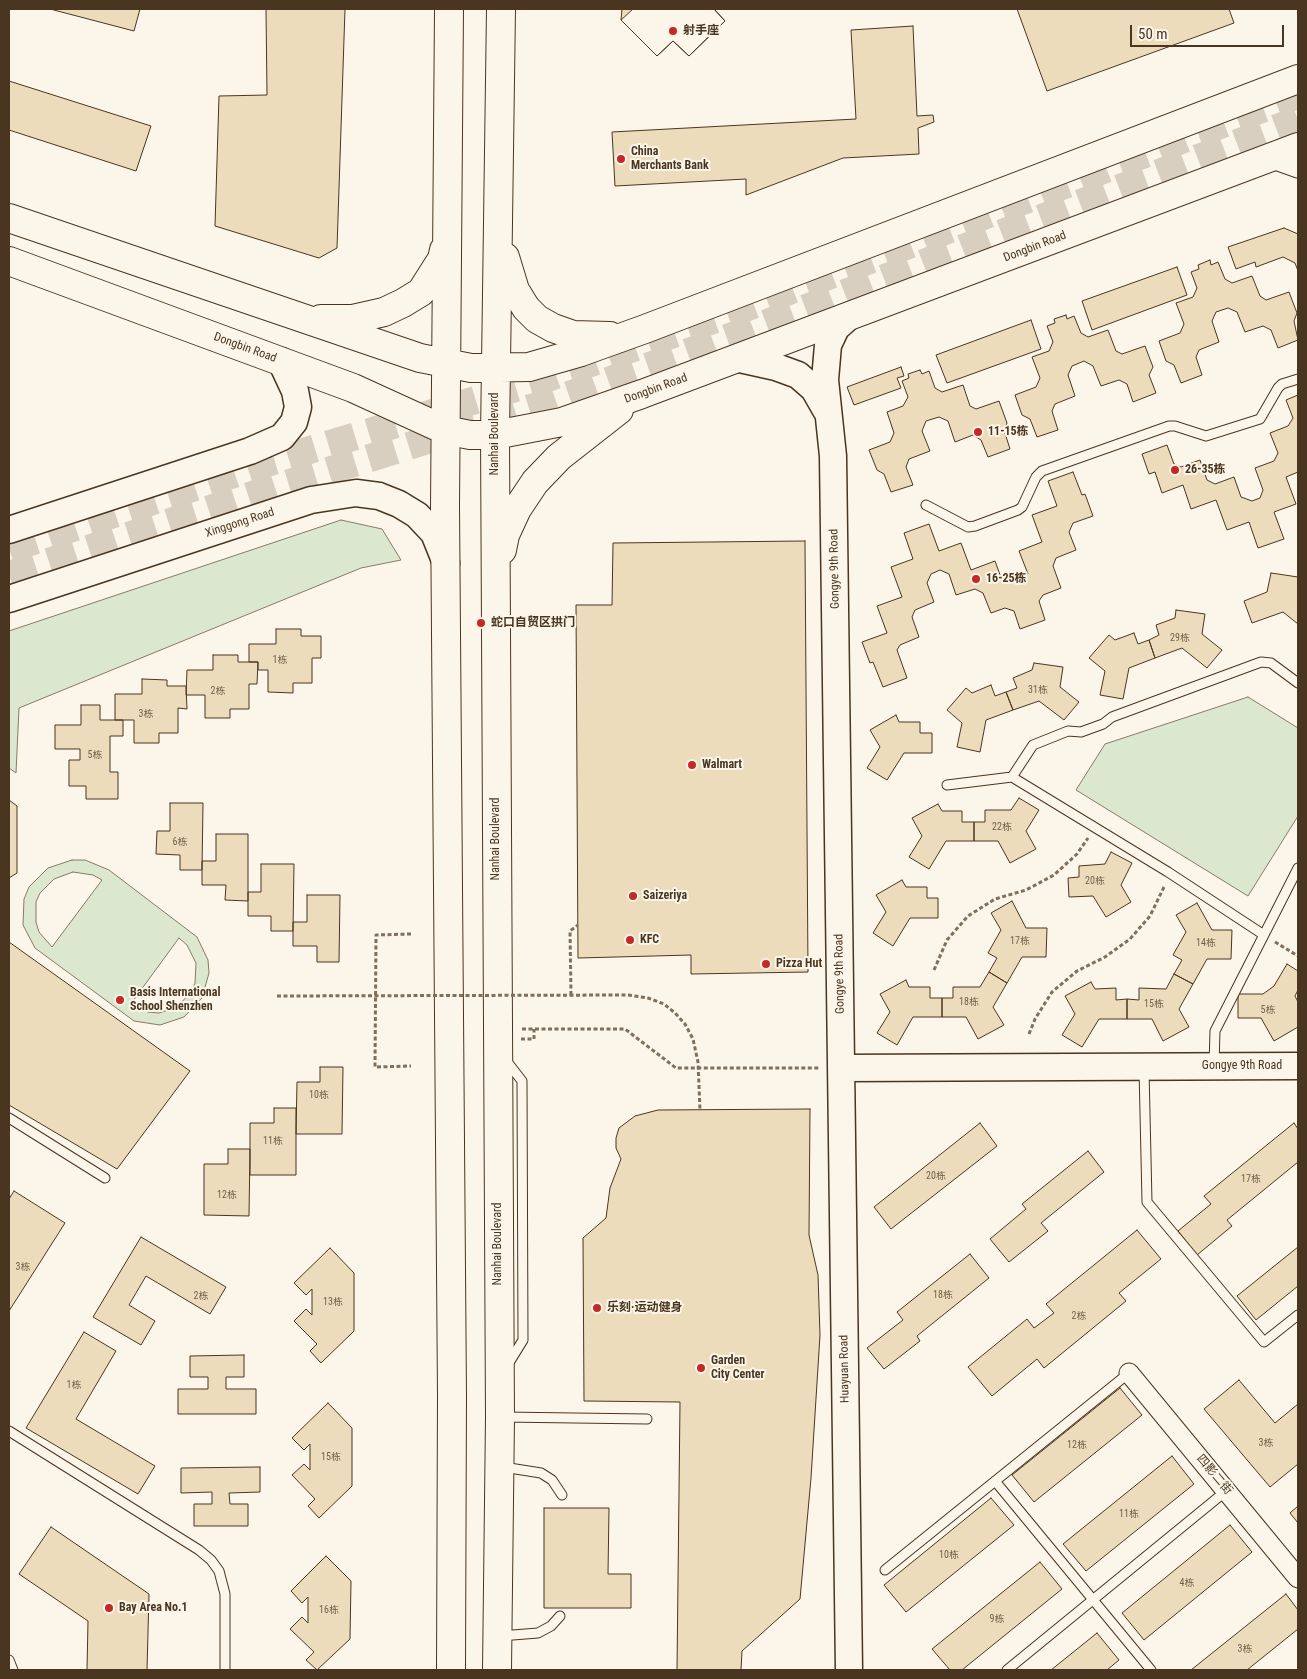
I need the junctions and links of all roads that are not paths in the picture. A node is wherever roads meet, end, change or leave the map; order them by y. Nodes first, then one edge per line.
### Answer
1 (449, 9) edge
2 (501, 9) edge
3 (1298, 79) edge
4 (1298, 147) edge
5 (1270, 158) junction
6 (1298, 168) edge
7 (9, 218) edge
8 (499, 219) junction
9 (447, 238) junction
10 (9, 262) edge
11 (282, 311) junction
12 (845, 320) junction
13 (645, 329) junction
14 (740, 359) junction
15 (281, 361) junction
16 (445, 364) junction
17 (495, 369) junction
18 (1298, 379) edge
19 (642, 394) junction
20 (830, 423) junction
21 (445, 430) junction
22 (495, 435) junction
23 (926, 505) dead end
24 (9, 530) edge
25 (446, 564) junction
26 (495, 586) junction
27 (9, 599) edge
28 (1298, 684) edge
29 (1012, 778) junction
30 (947, 785) dead end
31 (1298, 868) edge
32 (1264, 935) junction
33 (1144, 1066) junction
34 (1214, 1066) junction
35 (1298, 1066) edge
36 (841, 1068) junction
37 (9, 1118) edge
38 (105, 1178) dead end
39 (1298, 1315) edge
40 (1129, 1373) joint
41 (500, 1417) junction
42 (647, 1419) dead end
43 (9, 1431) edge
44 (499, 1467) junction
45 (995, 1481) junction
46 (1226, 1491) junction
47 (562, 1496) dead end
48 (885, 1570) dead end
49 (1298, 1578) edge
50 (1093, 1600) junction
51 (560, 1616) dead end
52 (497, 1636) junction
53 (9, 1660) edge
54 (13, 1670) edge
55 (225, 1670) edge
56 (451, 1670) edge
57 (497, 1670) edge
58 (848, 1670) edge
59 (1007, 1670) edge
60 (1151, 1670) edge

1 - 9 main road
2 - 8 main road, Nanhai Boulevard
3 - 13 main road
4 - 5 main road, Dongbin Road
5 - 6 street
5 - 12 main road, Dongbin Road
7 - 11 main road
8 - 13 main road
8 - 17 main road, Nanhai Boulevard
9 - 11 main road
9 - 16 main road
10 - 15 main road, Dongbin Road
11 - 16 main road
12 - 14 main road, Dongbin Road
12 - 20 street, Gongye 9th Road
13 - 17 main road
14 - 19 main road, Dongbin Road
14 - 20 street, Gongye 9th Road
15 - 21 main road, Dongbin Road
15 - 24 street
16 - 17 main road
16 - 21 main road
17 - 22 main road, Nanhai Boulevard
18 - 23 lane
19 - 22 main road, Dongbin Road
19 - 26 main road
20 - 36 street, Gongye 9th Road
21 - 22 main road, Dongbin Road
21 - 25 main road
22 - 26 main road, Nanhai Boulevard
25 - 27 street, Xinggong Road
25 - 56 main road
26 - 41 main road, Nanhai Boulevard
28 - 29 lane
29 - 30 lane
29 - 32 lane
31 - 32 lane
32 - 34 lane
33 - 34 street, Gongye 9th Road
33 - 36 street, Gongye 9th Road
33 - 39 lane
34 - 35 street, Gongye 9th Road
36 - 58 street, Huayuan Road
37 - 38 lane
40 - 45 lane
40 - 46 street, 四影二街
41 - 42 lane
41 - 44 main road, Nanhai Boulevard
43 - 55 lane
44 - 47 lane
44 - 52 main road, Nanhai Boulevard
45 - 48 lane
45 - 50 lane
46 - 49 street, 四影二街
46 - 50 lane
50 - 59 lane
50 - 60 lane
51 - 52 lane
52 - 57 main road, Nanhai Boulevard
53 - 54 lane

